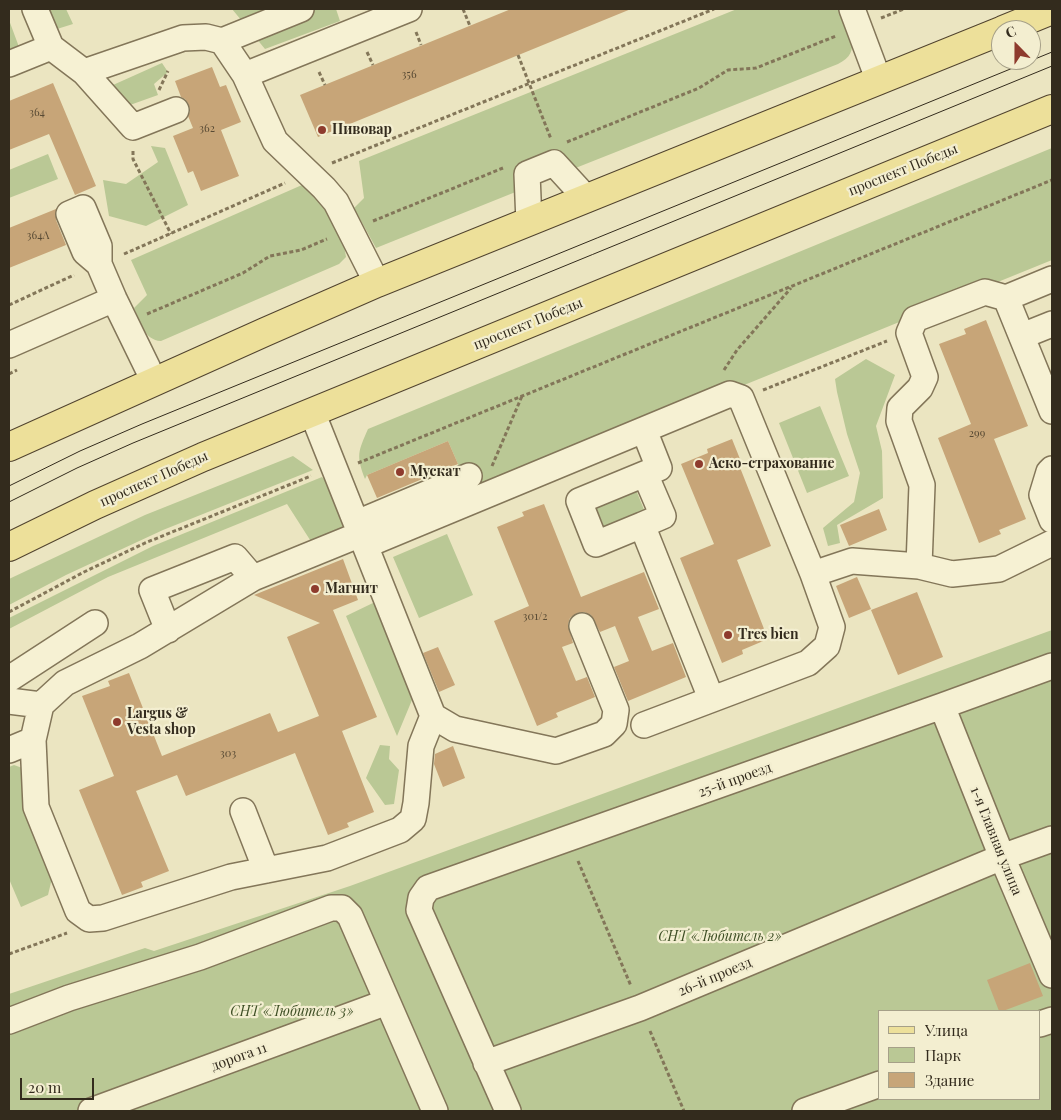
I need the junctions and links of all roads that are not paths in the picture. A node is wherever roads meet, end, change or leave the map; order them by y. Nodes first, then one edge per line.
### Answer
1 (35, 9) edge
2 (301, 9) edge
3 (409, 9) edge
4 (1052, 10) edge
5 (856, 18) edge
6 (356, 19) edge
7 (1027, 20) edge
8 (991, 35) edge
9 (222, 41) junction
10 (51, 47) junction
11 (9, 64) edge
12 (84, 72) junction
13 (245, 75) junction
14 (879, 81) junction
15 (1052, 109) edge
16 (176, 110) dead end
17 (587, 198) junction
18 (529, 222) junction
19 (99, 264) road end
20 (1052, 279) edge
21 (377, 283) junction
22 (1006, 298) junction
23 (114, 299) junction
24 (1052, 324) edge
25 (1022, 336) junction
26 (9, 345) edge
27 (154, 382) junction
28 (1052, 411) edge
29 (312, 412) junction
30 (644, 430) junction
31 (9, 448) edge
32 (1052, 469) edge
33 (646, 474) junction
34 (1052, 520) edge
35 (642, 525) junction
36 (361, 534) junction
37 (1052, 543) edge
38 (9, 548) edge
39 (919, 566) junction
40 (813, 574) junction
41 (253, 578) junction
42 (95, 623) dead end
43 (582, 626) dead end
44 (168, 630) junction
45 (1052, 666) edge
46 (9, 679) edge
47 (711, 698) junction
48 (9, 701) edge
49 (41, 705) junction
50 (942, 706) junction
51 (433, 716) junction
52 (644, 725) dead end
53 (33, 740) junction
54 (9, 750) edge
55 (243, 811) dead end
56 (1052, 839) edge
57 (1002, 857) junction
58 (266, 870) junction
59 (1052, 975) edge
60 (387, 1002) junction
61 (9, 1021) edge
62 (486, 1063) junction
63 (878, 1085) edge
64 (91, 1111) edge
65 (435, 1111) edge
66 (508, 1111) edge
67 (806, 1111) edge

1 - 10 street
2 - 9 street
3 - 6 street
4 - 7 main road
5 - 14 street
6 - 13 street
8 - 14 main road
9 - 12 street
9 - 13 street
10 - 11 street
10 - 12 street
12 - 16 street
13 - 21 street
14 - 17 main road
15 - 29 main road, проспект Победы
17 - 18 main road
17 - 18 street
18 - 21 main road
19 - 23 street
20 - 22 street
21 - 27 main road
22 - 25 street
22 - 39 street
23 - 26 street
23 - 27 street
24 - 25 street
25 - 28 street
27 - 31 main road
29 - 36 street
29 - 38 main road, проспект Победы
30 - 33 street
30 - 36 street
30 - 40 street
32 - 34 street
33 - 35 street
33 - 35 street
35 - 47 street
36 - 41 street
36 - 51 street
37 - 39 street
39 - 40 street
40 - 47 street
41 - 44 street
41 - 44 street
42 - 46 street
43 - 51 street
44 - 49 street
45 - 50 street, 25-й проезд
47 - 52 street
48 - 49 street
49 - 53 street
50 - 57 street, 1-я Главная улица
50 - 62 street, 25-й проезд
51 - 58 street
53 - 54 street
53 - 58 street
55 - 58 street
56 - 57 street, 26-й проезд
57 - 59 street, 1-я Главная улица
57 - 62 street, 26-й проезд
60 - 61 street
60 - 64 street, дорога 11
60 - 65 street
62 - 66 street
63 - 67 street

